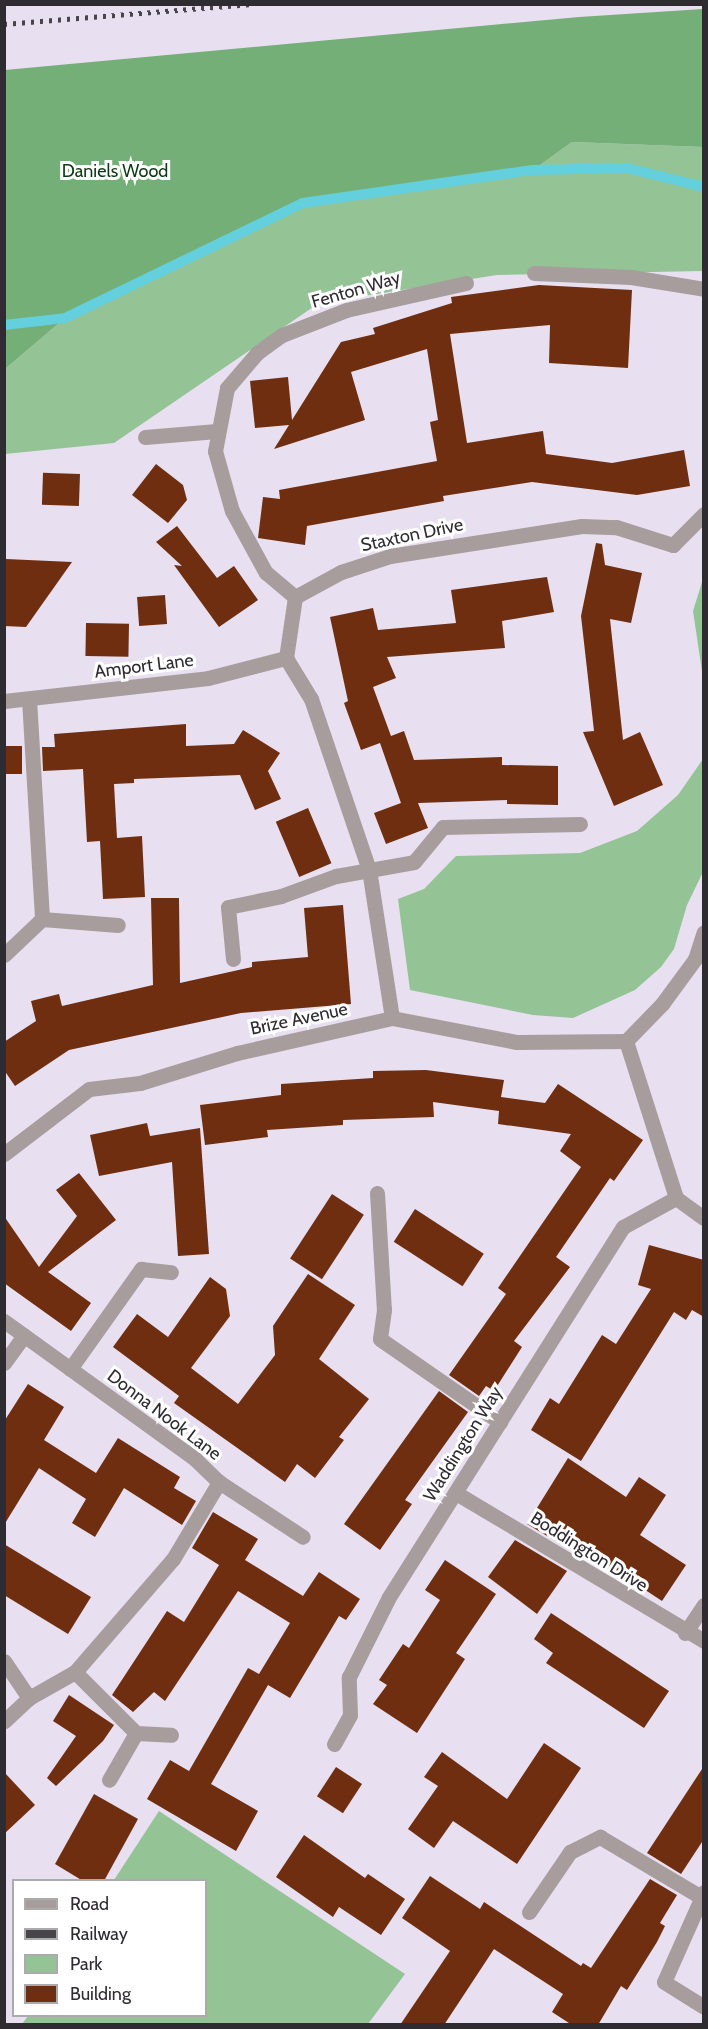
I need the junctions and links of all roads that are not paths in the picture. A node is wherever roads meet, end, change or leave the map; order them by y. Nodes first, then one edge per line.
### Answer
1 (534, 273) dead end
2 (466, 283) dead end
3 (704, 289) edge
4 (217, 431) junction
5 (145, 437) dead end
6 (704, 514) edge
7 (295, 597) junction
8 (286, 658) junction
9 (29, 699) junction
10 (4, 701) edge
11 (580, 824) dead end
12 (369, 870) junction
13 (42, 919) junction
14 (118, 925) dead end
15 (704, 932) edge
16 (4, 955) edge
17 (233, 959) dead end
18 (392, 1018) junction
19 (626, 1041) junction
20 (4, 1154) edge
21 (377, 1193) dead end
22 (676, 1198) junction
23 (704, 1218) edge
24 (171, 1272) dead end
25 (4, 1321) edge
26 (24, 1335) junction
27 (4, 1363) edge
28 (70, 1369) junction
29 (500, 1422) junction
30 (219, 1482) junction
31 (456, 1493) junction
32 (303, 1537) dead end
33 (704, 1605) edge
34 (685, 1633) junction
35 (704, 1641) edge
36 (4, 1660) edge
37 (75, 1672) junction
38 (29, 1698) junction
39 (4, 1721) edge
40 (136, 1733) junction
41 (171, 1735) dead end
42 (334, 1744) dead end
43 (108, 1780) dead end
44 (702, 1895) edge
45 (529, 1912) dead end
46 (704, 2007) edge

1 - 3 street
2 - 4 street, Fenton Way
4 - 5 street
4 - 7 street, Fenton Way
6 - 7 street, Staxton Drive
7 - 8 street
8 - 9 street, Amport Lane
8 - 12 street
9 - 10 street, Amport Lane
9 - 13 street
11 - 12 street
12 - 17 street
12 - 18 street
13 - 14 street
13 - 16 street
15 - 19 street
18 - 19 street, Brize Avenue
18 - 20 street, Brize Avenue
19 - 22 street
21 - 29 street
22 - 23 street
22 - 29 street, Waddington Way
24 - 28 street
25 - 26 street, Donna Nook Lane
26 - 27 street
26 - 28 street, Donna Nook Lane
28 - 30 street, Donna Nook Lane
29 - 31 street, Waddington Way
30 - 32 street, Donna Nook Lane
30 - 37 street
31 - 34 street, Boddington Drive
31 - 42 street, Waddington Way
33 - 34 street
34 - 35 street, Boddington Drive
36 - 38 street
37 - 38 street
37 - 40 street
38 - 39 street
40 - 41 street
40 - 43 street
44 - 45 street
44 - 46 street

